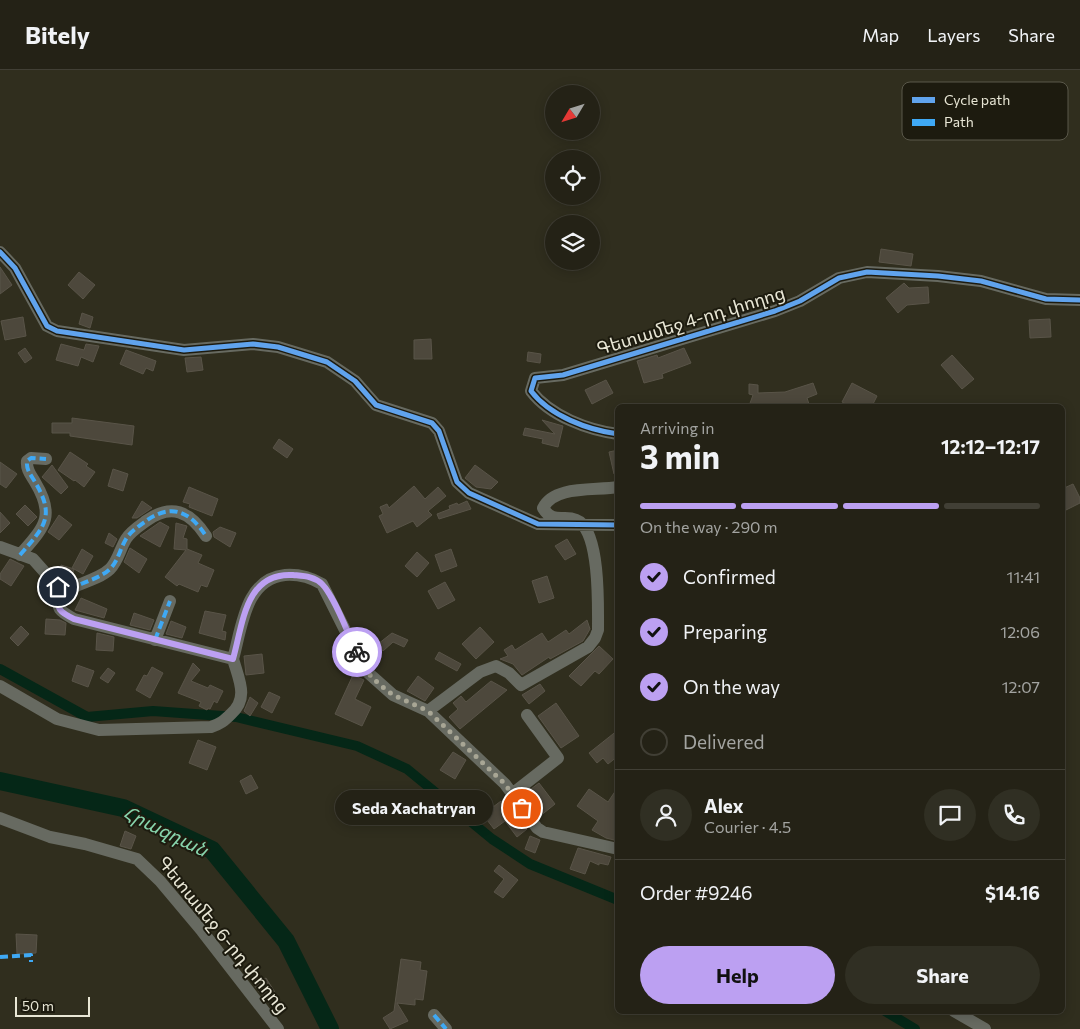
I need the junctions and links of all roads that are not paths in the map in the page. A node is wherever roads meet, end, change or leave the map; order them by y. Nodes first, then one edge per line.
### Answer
1 (0, 252) edge
2 (1080, 300) edge
3 (615, 434) edge
4 (46, 459) dead end
5 (615, 487) edge
6 (581, 523) junction
7 (615, 525) edge
8 (206, 536) dead end
9 (0, 547) edge
10 (20, 555) junction
11 (59, 594) junction
12 (170, 601) dead end
13 (155, 640) junction
14 (233, 659) junction
15 (0, 686) edge
16 (428, 711) junction
17 (527, 715) dead end
18 (512, 794) junction
19 (0, 818) edge
20 (615, 848) edge
21 (959, 1014) edge
22 (434, 1015) dead end
23 (278, 1029) edge
24 (446, 1029) edge
25 (985, 1029) edge

1 - 6 street
2 - 3 street, Գետամեջ 4-րդ փողոց
4 - 10 street
5 - 6 street
6 - 7 street
6 - 16 street
8 - 11 street
9 - 10 street
10 - 11 street
11 - 13 street
12 - 13 street
13 - 14 street
14 - 15 street
14 - 16 street
16 - 18 street
17 - 18 street
18 - 20 street
19 - 23 street, Գետամեջ 6-րդ փողոց
21 - 25 street
22 - 24 street

